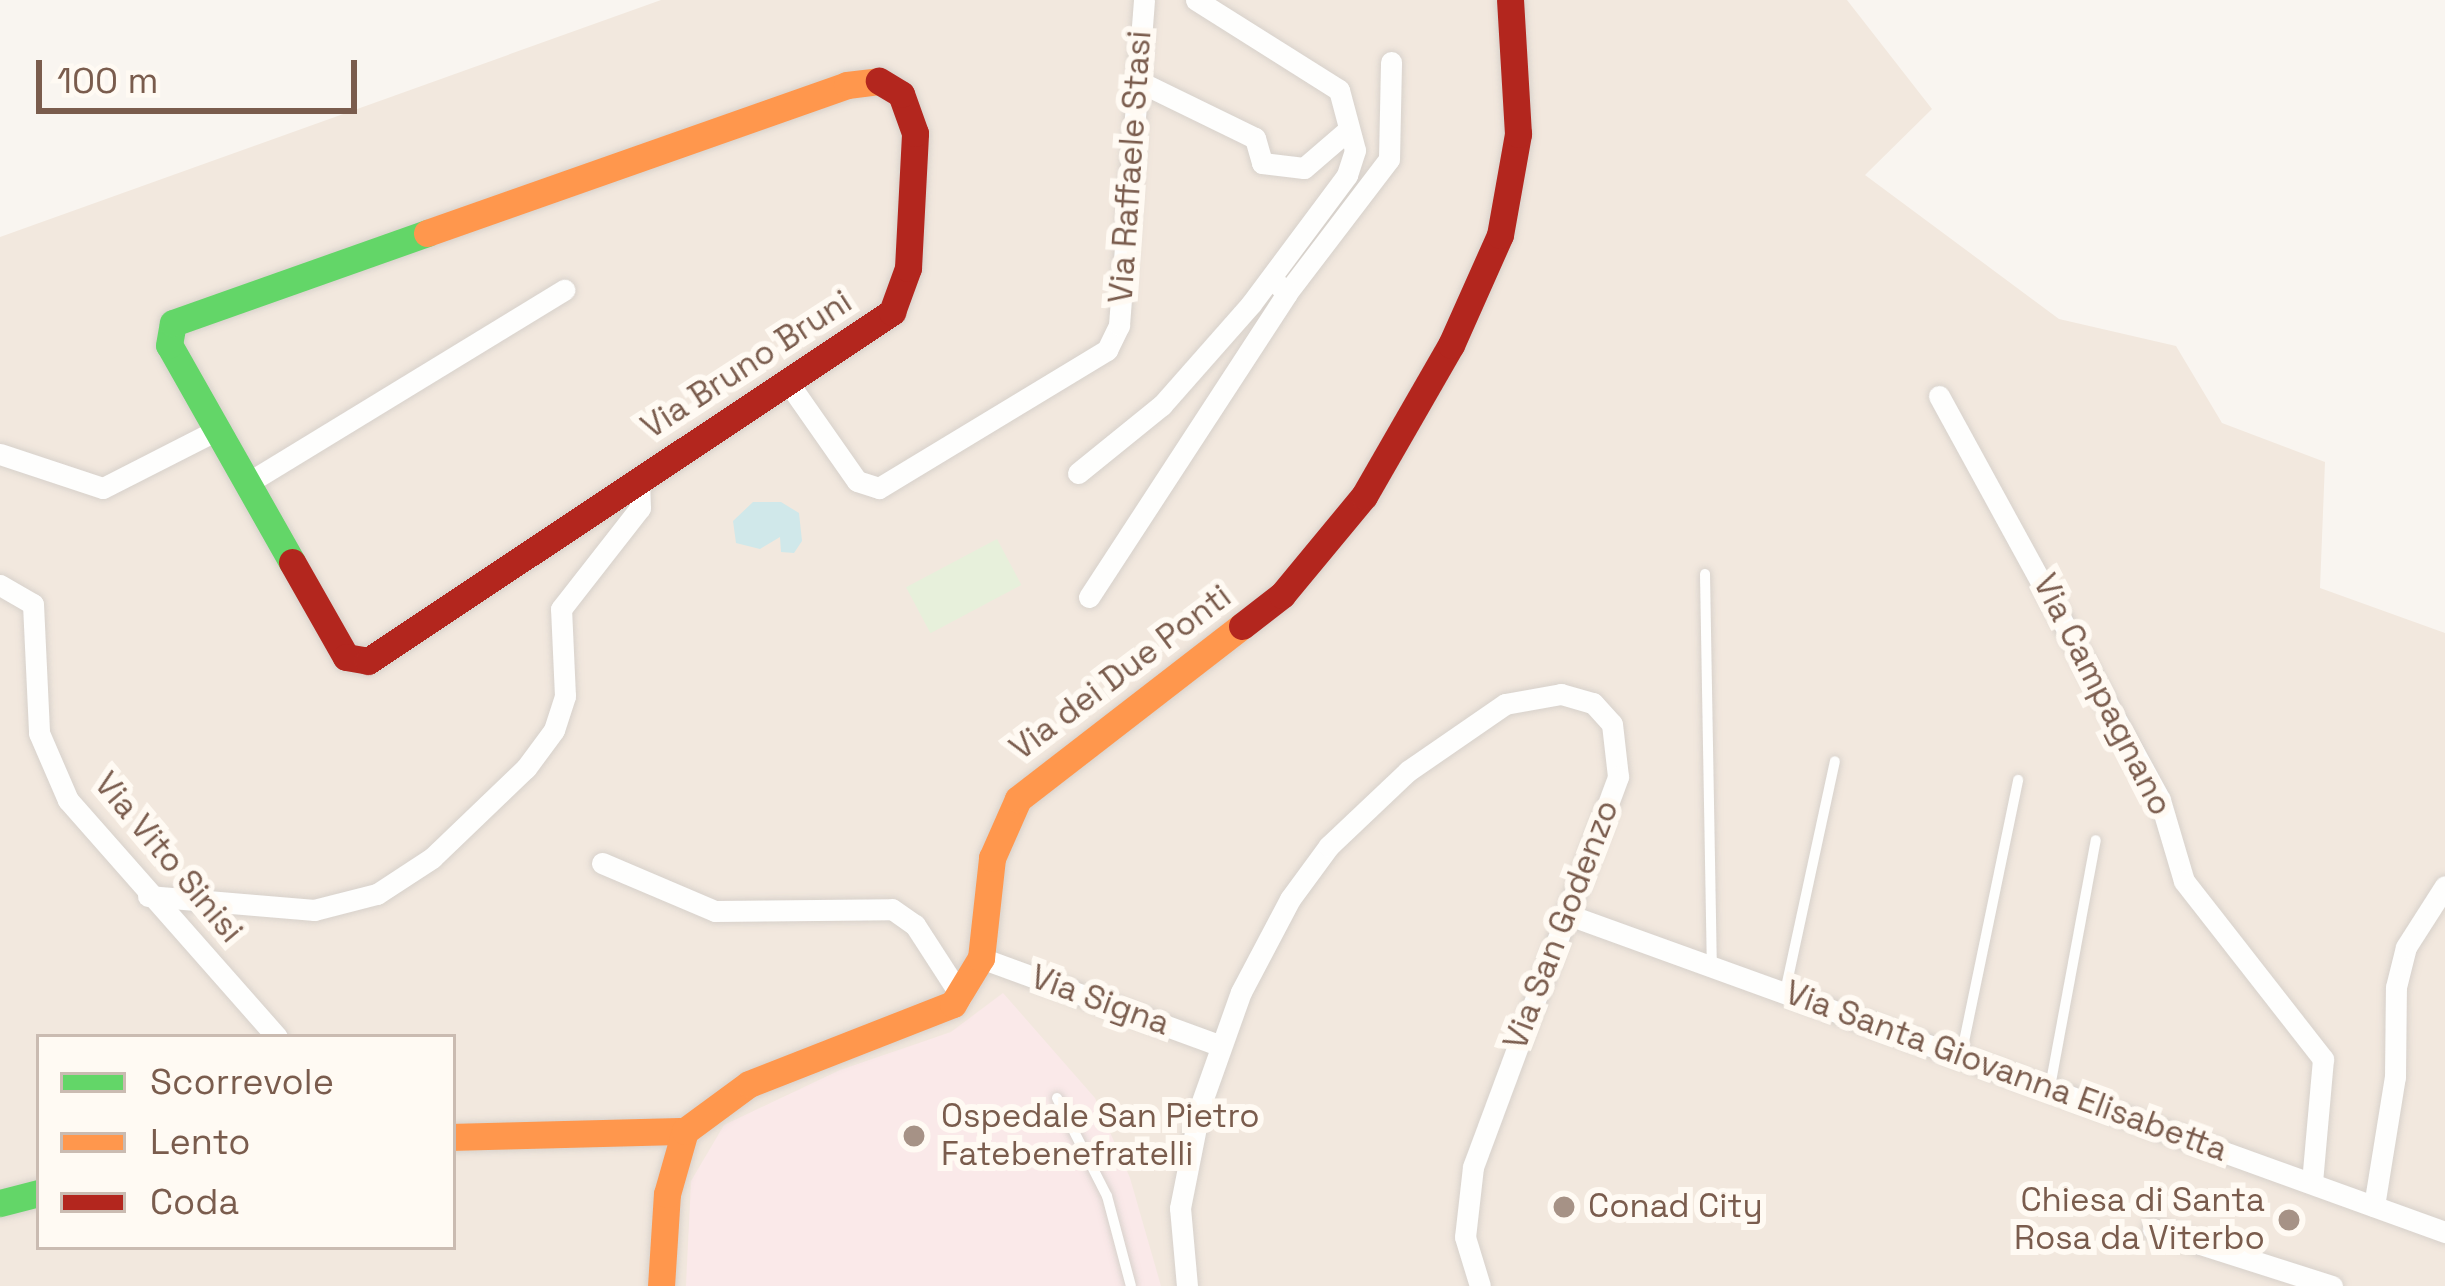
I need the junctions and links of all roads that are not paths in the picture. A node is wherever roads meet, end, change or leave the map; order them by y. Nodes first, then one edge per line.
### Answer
1 (1144, 0) edge
2 (1196, 0) edge
3 (1510, 0) edge
4 (1391, 62) dead end
5 (1138, 81) junction
6 (1347, 131) junction
7 (1280, 286) junction
8 (565, 290) dead end
9 (788, 381) junction
10 (1939, 396) dead end
11 (217, 430) junction
12 (0, 454) edge
13 (1078, 473) dead end
14 (638, 478) junction
15 (246, 484) junction
16 (1705, 574) dead end
17 (0, 585) edge
18 (1089, 597) dead end
19 (1835, 761) dead end
20 (2018, 781) dead end
21 (2096, 840) dead end
22 (602, 863) dead end
23 (2445, 886) edge
24 (148, 896) junction
25 (1566, 914) junction
26 (982, 958) junction
27 (1712, 968) junction
28 (1785, 993) junction
29 (961, 996) junction
30 (274, 1034) edge
31 (1219, 1045) junction
32 (1961, 1056) junction
33 (2050, 1087) junction
34 (1058, 1098) dead end
35 (685, 1131) junction
36 (456, 1138) edge
37 (2312, 1183) junction
38 (36, 1194) edge
39 (0, 1203) edge
40 (2374, 1207) junction
41 (2153, 1229) dead end
42 (2445, 1232) edge
43 (661, 1286) edge
44 (1131, 1286) edge
45 (1186, 1286) edge
46 (1480, 1286) edge
47 (2332, 1286) edge

1 - 5 street, Via Raffaele Stasi
2 - 6 street
3 - 26 street, Via dei Due Ponti
4 - 7 street
5 - 6 street
5 - 9 street, Via Raffaele Stasi
6 - 7 street
7 - 13 street
7 - 18 street
8 - 15 street
9 - 11 street, Via Bruno Bruni
9 - 14 street, Via Bruno Bruni
10 - 37 street, Via Campagnano
11 - 12 street
11 - 15 street, Via Bruno Bruni
14 - 15 street, Via Bruno Bruni
14 - 24 street
16 - 27 lane
17 - 24 street, Via Vito Sinisi
19 - 28 lane
20 - 32 lane
21 - 33 lane
22 - 29 street
23 - 40 street
24 - 30 street, Via Vito Sinisi
25 - 27 street, Via Santa Giovanna Elisabetta
25 - 31 street, Via San Godenzo
25 - 46 street, Via San Godenzo
26 - 29 street, Via dei Due Ponti
26 - 31 street, Via Signa
27 - 28 street, Via Santa Giovanna Elisabetta
28 - 32 street, Via Santa Giovanna Elisabetta
29 - 35 street
31 - 45 street, Via San Godenzo
32 - 33 street, Via Santa Giovanna Elisabetta
33 - 37 street, Via Santa Giovanna Elisabetta
34 - 44 lane
35 - 36 street
35 - 43 street
37 - 40 street, Via Santa Giovanna Elisabetta
38 - 39 street
40 - 42 street, Via Santa Giovanna Elisabetta
41 - 47 street

